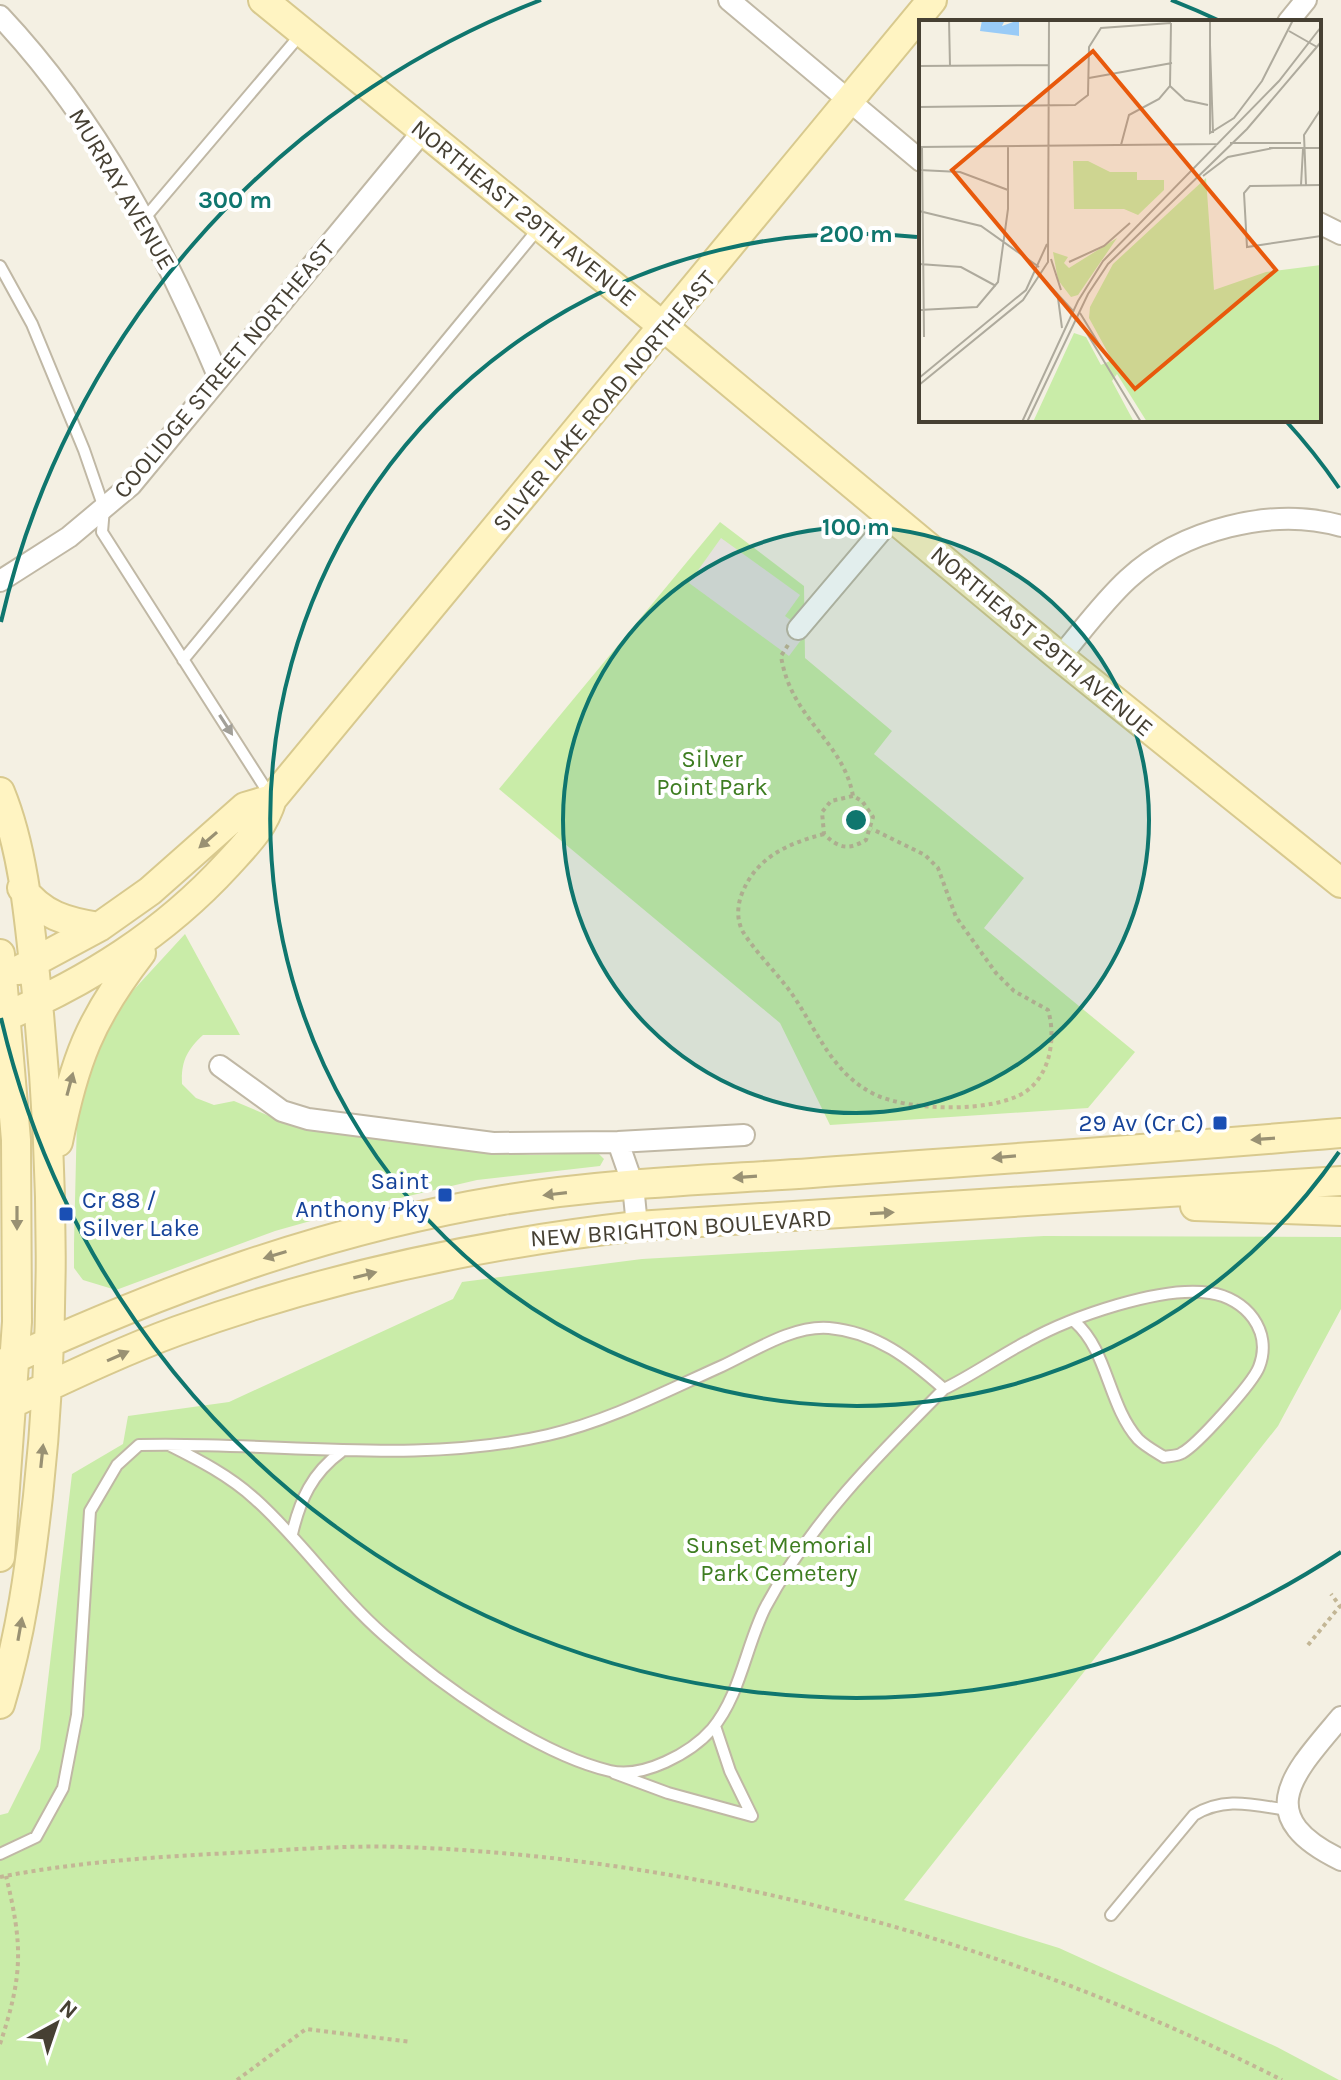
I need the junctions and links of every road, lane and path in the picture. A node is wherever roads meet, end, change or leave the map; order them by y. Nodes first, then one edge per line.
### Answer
1 (263, 0) edge
2 (729, 0) edge
3 (932, 0) edge
4 (1306, 0) edge
5 (0, 16) edge
6 (1290, 20) edge
7 (302, 32) junction
8 (851, 100) junction
9 (423, 131) junction
10 (919, 159) edge
11 (144, 219) junction
12 (1321, 224) edge
13 (540, 226) junction
14 (1341, 234) edge
15 (0, 266) edge
16 (665, 328) junction
17 (219, 378) junction
18 (104, 508) junction
19 (893, 517) junction
20 (1341, 526) edge
21 (0, 581) edge
22 (798, 629) joint
23 (1060, 657) junction
24 (183, 660) junction
25 (0, 792) edge
26 (853, 796) junction
27 (272, 799) junction
28 (872, 829) junction
29 (824, 834) junction
30 (1341, 883) edge
31 (22, 888) junction
32 (99, 927) junction
33 (161, 927) junction
34 (11, 969) edge
35 (15, 1012) edge
36 (220, 1066) dead end
37 (1341, 1133) edge
38 (744, 1135) dead end
39 (16, 1140) junction
40 (618, 1142) junction
41 (1341, 1181) edge
42 (633, 1185) junction
43 (49, 1188) junction
44 (0, 1192) edge
45 (1094, 1199) junction
46 (1341, 1211) edge
47 (637, 1226) junction
48 (1075, 1322) junction
49 (48, 1343) junction
50 (8, 1361) edge
51 (47, 1388) junction
52 (944, 1389) junction
53 (6, 1407) edge
54 (168, 1444) junction
55 (341, 1452) junction
56 (2, 1517) edge
57 (292, 1534) junction
58 (0, 1557) edge
59 (1331, 1594) dead end
60 (1308, 1645) dead end
61 (0, 1704) edge
62 (1341, 1717) edge
63 (715, 1726) junction
64 (612, 1772) junction
65 (1288, 1810) junction
66 (0, 1854) edge
67 (1341, 1860) edge
68 (3, 1876) edge
69 (1111, 1915) dead end
70 (411, 2042) dead end
71 (0, 2044) edge
72 (237, 2080) edge
73 (1282, 2080) edge

1 - 7 main road, NORTHEAST 29TH AVENUE
2 - 8 street
3 - 8 main road, SILVER LAKE ROAD NORTHEAST
4 - 6 street
5 - 11 street, MURRAY AVENUE
7 - 9 main road, NORTHEAST 29TH AVENUE
7 - 11 lane
8 - 10 street
8 - 16 main road, SILVER LAKE ROAD NORTHEAST
9 - 13 main road, NORTHEAST 29TH AVENUE
9 - 17 street, COOLIDGE STREET NORTHEAST
11 - 17 street, MURRAY AVENUE
12 - 14 street
13 - 16 main road, NORTHEAST 29TH AVENUE
13 - 24 lane
15 - 18 lane
16 - 19 main road, NORTHEAST 29TH AVENUE
16 - 27 main road, SILVER LAKE ROAD NORTHEAST
17 - 18 street, COOLIDGE STREET NORTHEAST
18 - 21 street, COOLIDGE STREET NORTHEAST
18 - 24 lane
19 - 22 street
19 - 23 main road, NORTHEAST 29TH AVENUE
20 - 23 street
22 - 26 path
23 - 30 main road, NORTHEAST 29TH AVENUE
24 -> 27 lane
25 - 31 main road
26 - 28 path
26 - 29 path
27 -> 32 main road, SILVER LAKE ROAD NORTHEAST
27 - 33 main road, SILVER LAKE ROAD NORTHEAST
28 - 29 path
28 - 29 path
31 - 32 main road
31 - 34 main road
32 - 34 main road, SILVER LAKE ROAD NORTHEAST
33 - 35 main road, SILVER LAKE ROAD NORTHEAST
43 -> 33 main road
34 - 35 main road
35 - 39 main road
35 - 43 main road
36 - 40 street
37 -> 42 main road, NEW BRIGHTON BOULEVARD
38 - 40 street
39 - 44 main road
39 -> 50 main road
40 - 42 street
41 - 45 main road, NEW BRIGHTON BOULEVARD
42 - 47 street
42 -> 49 main road, NEW BRIGHTON BOULEVARD
43 - 49 main road
45 - 46 main road
47 -> 45 main road, NEW BRIGHTON BOULEVARD
51 -> 47 main road, NEW BRIGHTON BOULEVARD
48 - 48 lane
48 - 52 lane
49 - 50 main road, NEW BRIGHTON BOULEVARD
49 - 51 main road
50 - 53 main road
51 - 53 main road, NEW BRIGHTON BOULEVARD
61 -> 51 main road
52 - 55 lane
52 - 63 lane
53 - 56 main road
54 - 55 lane
54 - 57 lane
54 - 66 lane
55 - 57 lane
56 - 58 main road
57 - 64 lane
59 - 60 path
62 - 65 street
63 - 64 lane
63 - 64 lane
65 - 67 street
65 - 69 lane
68 - 71 path
68 - 73 path
70 - 72 path

